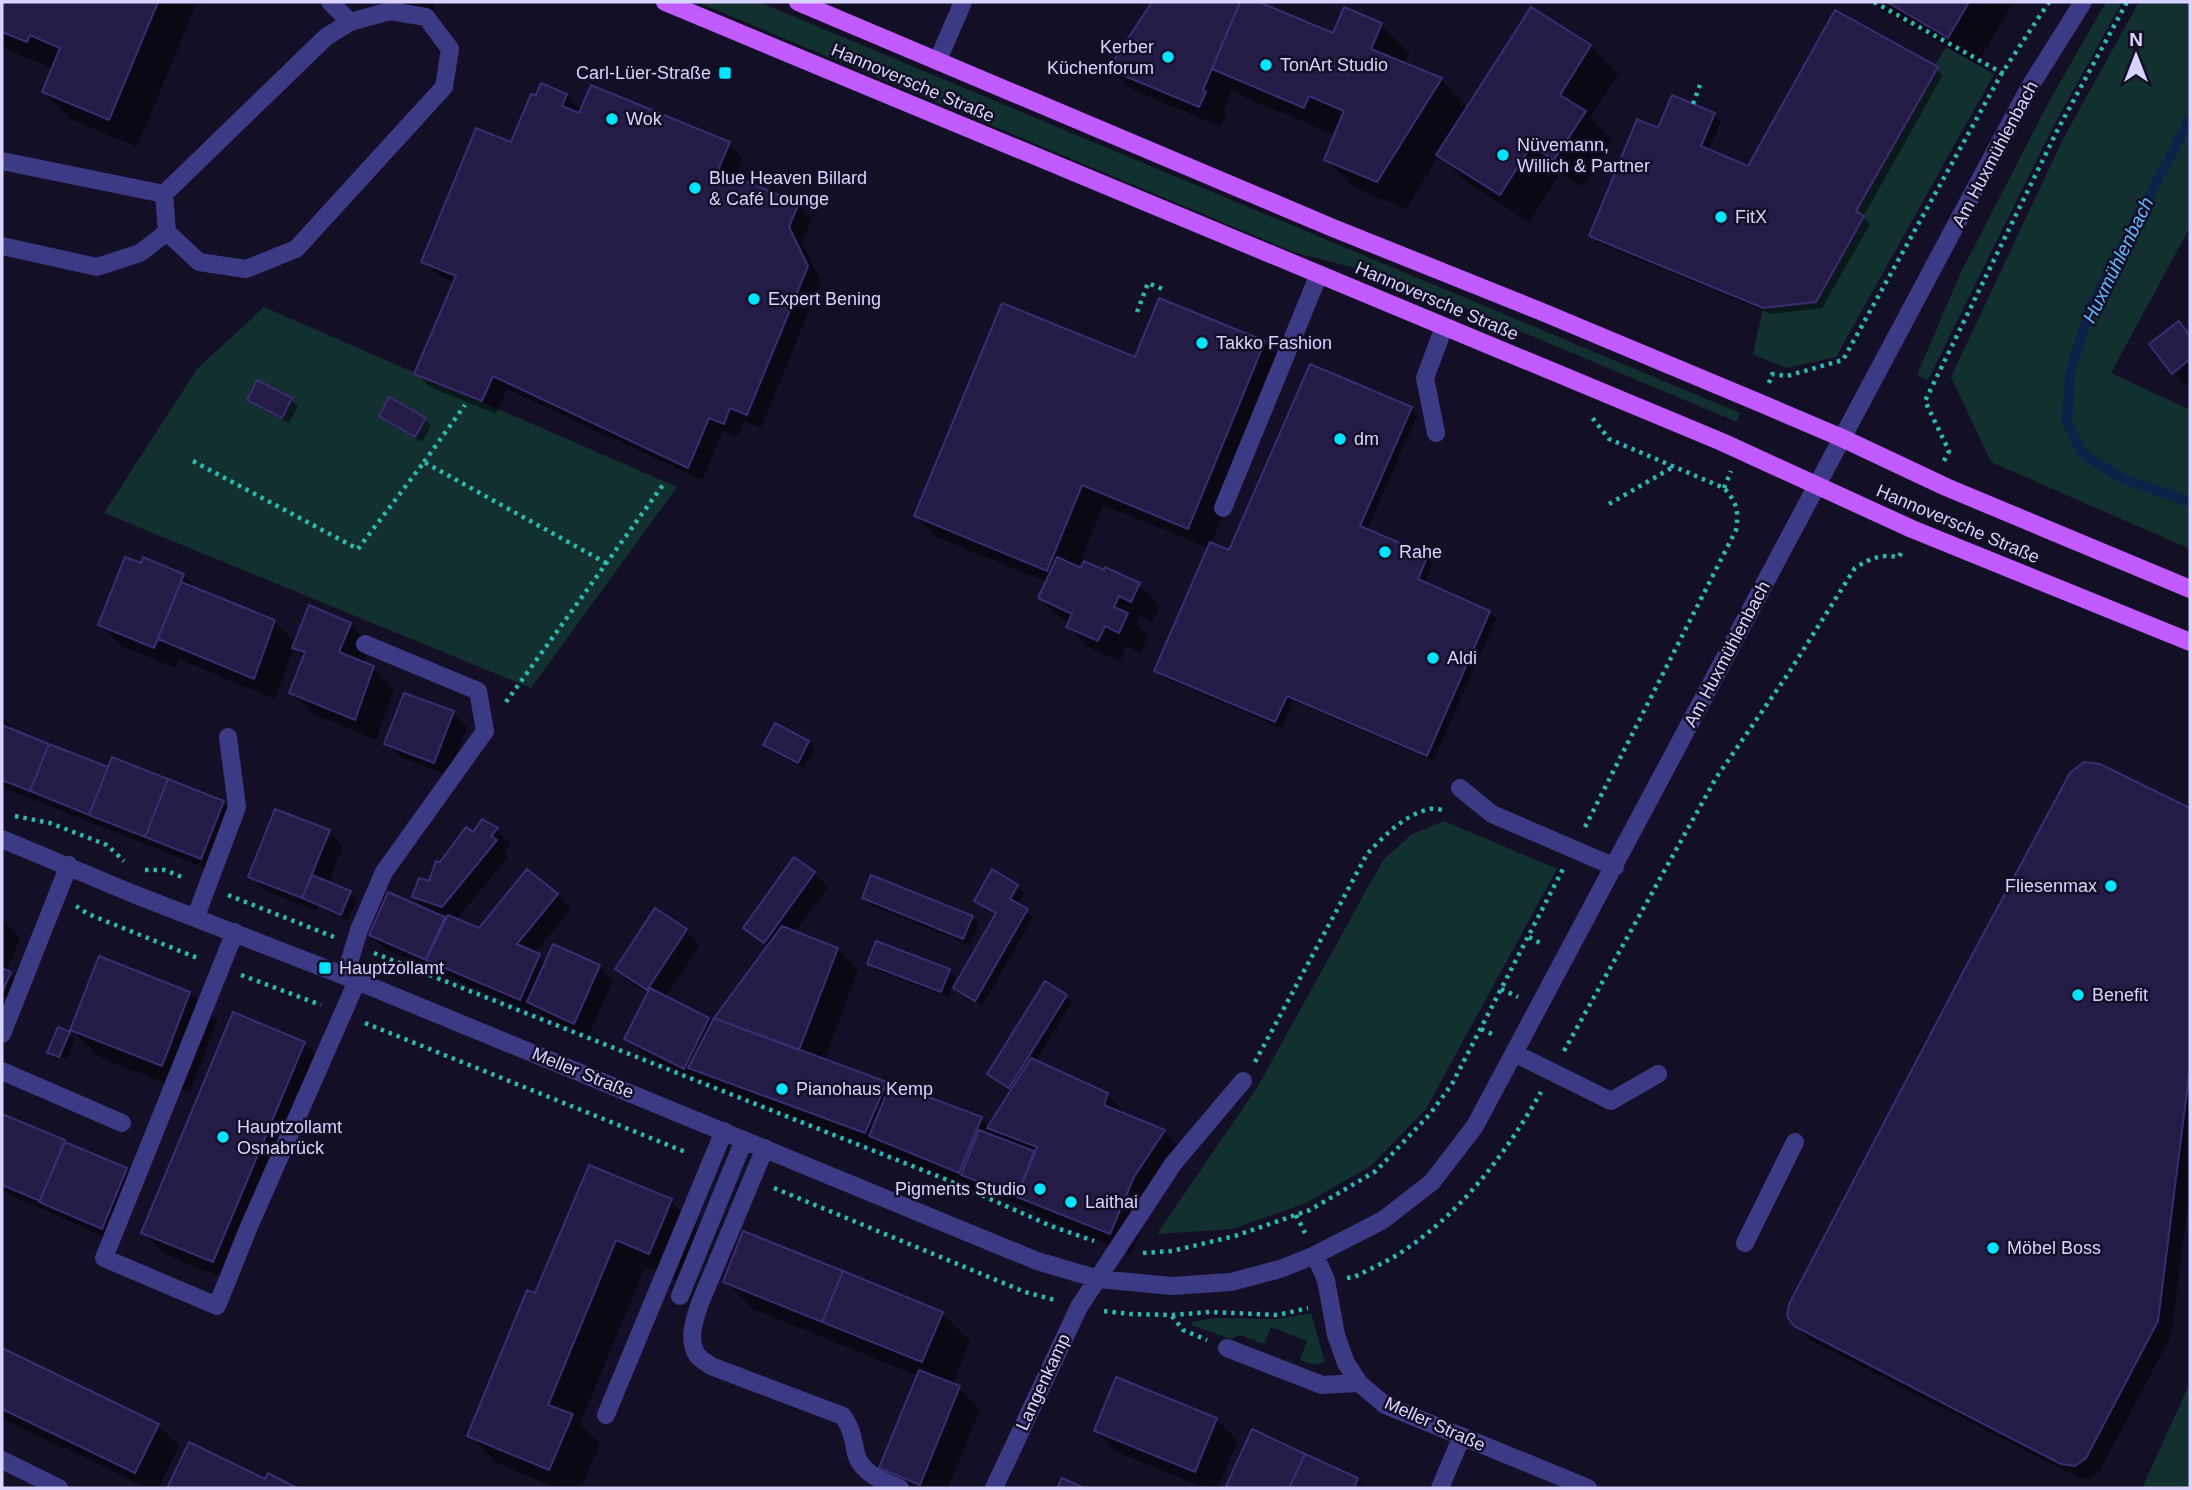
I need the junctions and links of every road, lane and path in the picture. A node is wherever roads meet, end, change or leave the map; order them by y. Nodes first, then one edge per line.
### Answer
1 (330, 2) edge
2 (665, 2) edge
3 (798, 2) edge
4 (963, 2) edge
5 (1874, 2) edge
6 (2049, 2) edge
7 (2083, 2) edge
8 (2127, 2) edge
9 (430, 10) edge
10 (350, 22) junction
11 (938, 60) junction
12 (2002, 73) junction
13 (1700, 85) dead end
14 (2029, 88) junction
15 (1693, 104) dead end
16 (2, 161) edge
17 (164, 194) junction
18 (167, 232) junction
19 (2, 246) edge
20 (1319, 274) junction
21 (1165, 290) dead end
22 (1137, 312) dead end
23 (1444, 327) junction
24 (1772, 374) dead end
25 (465, 405) dead end
26 (1436, 433) dead end
27 (1842, 438) junction
28 (1949, 451) dead end
29 (193, 461) dead end
30 (425, 462) junction
31 (1673, 467) dead end
32 (664, 482) dead end
33 (1817, 485) junction
34 (1609, 504) dead end
35 (1223, 508) dead end
36 (1899, 557) dead end
37 (606, 563) junction
38 (2190, 589) edge
39 (2190, 642) edge
40 (365, 644) dead end
41 (485, 731) junction
42 (228, 737) dead end
43 (1460, 788) dead end
44 (7, 814) dead end
45 (1492, 814) junction
46 (2, 839) edge
47 (69, 865) junction
48 (1615, 867) junction
49 (207, 887) junction
50 (58, 893) junction
51 (196, 916) junction
52 (235, 932) junction
53 (1529, 937) dead end
54 (354, 946) junction
55 (1548, 947) dead end
56 (221, 967) junction
57 (351, 979) junction
58 (1501, 989) dead end
59 (1521, 999) dead end
60 (343, 1014) junction
61 (1481, 1029) dead end
62 (2, 1034) edge
63 (1501, 1039) dead end
64 (1516, 1054) junction
65 (2, 1070) edge
66 (1553, 1072) junction
67 (1658, 1074) dead end
68 (1243, 1081) joint
69 (122, 1123) dead end
70 (724, 1131) junction
71 (744, 1140) junction
72 (1795, 1142) dead end
73 (765, 1148) junction
74 (711, 1163) junction
75 (752, 1180) junction
76 (1296, 1215) dead end
77 (1745, 1243) dead end
78 (1117, 1249) junction
79 (1315, 1255) junction
80 (1354, 1277) dead end
81 (1098, 1279) junction
82 (680, 1296) dead end
83 (1079, 1307) junction
84 (1310, 1307) dead end
85 (1172, 1315) junction
86 (1227, 1348) joint
87 (1359, 1383) junction
88 (606, 1416) dead end
89 (1462, 1436) junction
90 (2, 1460) edge
91 (59, 1488) edge
92 (900, 1488) edge
93 (994, 1488) edge
94 (1440, 1488) edge
95 (1588, 1488) edge

1 - 10 street
2 - 20 main road, Hannoversche Straße
3 - 11 main road, Hannoversche Straße
4 - 11 street
5 - 12 path
6 - 12 path
7 - 14 street, Am Huxmühlenbach
8 - 28 path
9 - 10 street
9 - 18 street
10 - 17 street
11 - 27 main road, Hannoversche Straße
12 - 14 path
12 - 24 path
13 - 15 path
14 - 27 street, Am Huxmühlenbach
16 - 17 street
17 - 18 street
18 - 19 street
20 - 23 main road, Hannoversche Straße
20 - 35 street
21 - 22 path
23 - 26 street
23 - 33 main road, Hannoversche Straße
25 - 30 path
27 - 33 street, Am Huxmühlenbach
27 - 38 main road, Hannoversche Straße
29 - 30 path
30 - 37 path
31 - 34 path
32 - 37 path
33 - 39 main road, Hannoversche Straße
33 - 48 street, Am Huxmühlenbach
36 - 66 path
37 - 41 path
40 - 41 street
41 - 54 street
42 - 49 street
43 - 45 street
44 - 49 path
45 - 48 street
45 - 68 path
46 - 47 street, Meller Straße
47 - 50 street
47 - 51 street, Meller Straße
48 - 64 street, Am Huxmühlenbach
49 - 51 street
49 - 54 path
50 - 56 path
50 - 62 street
51 - 52 street, Meller Straße
52 - 56 street
52 - 57 street, Meller Straße
53 - 55 path
54 - 57 street
54 - 78 path
56 - 60 path
56 - 60 street
57 - 60 street
57 - 70 street, Meller Straße
58 - 59 path
60 - 74 path
61 - 63 path
64 - 66 street
64 - 79 street, Am Huxmühlenbach
65 - 69 street
66 - 67 street
66 - 80 path
68 - 78 street, Langenkamp
70 - 71 street, Meller Straße
70 - 74 street
71 - 73 street, Meller Straße
71 - 82 street
72 - 77 street
73 - 75 street
73 - 81 street, Meller Straße
74 - 88 street
75 - 83 path
75 - 92 street
76 - 78 path
78 - 81 street, Langenkamp
79 - 81 street, Am Huxmühlenbach
79 - 87 street
81 - 83 street, Langenkamp
83 - 85 path
83 - 93 street, Langenkamp
84 - 85 path
85 - 86 path
86 - 87 street
87 - 89 street, Meller Straße
89 - 94 street
89 - 95 street, Meller Straße
90 - 91 street

